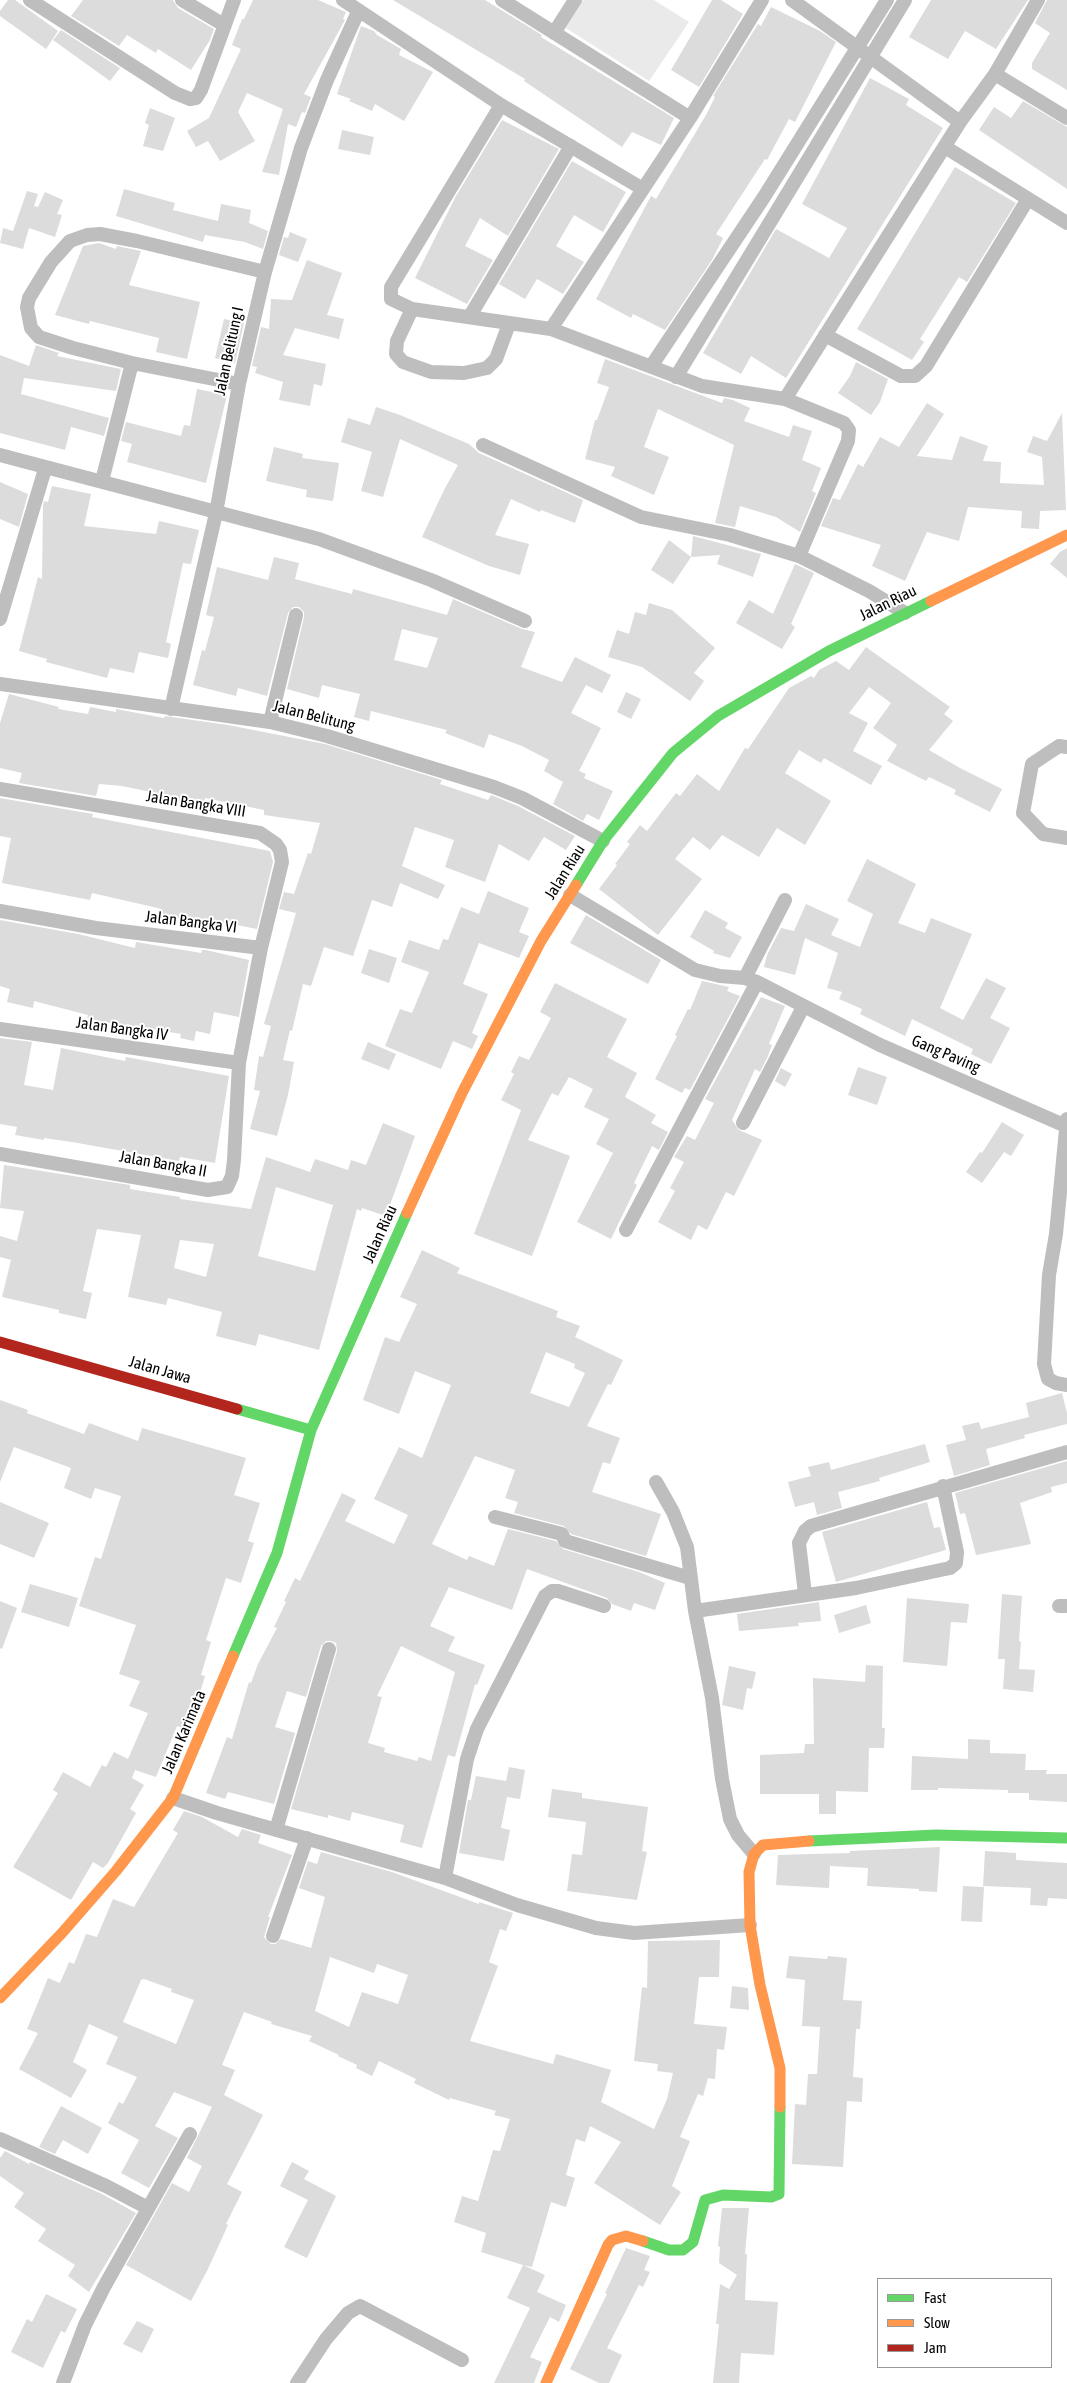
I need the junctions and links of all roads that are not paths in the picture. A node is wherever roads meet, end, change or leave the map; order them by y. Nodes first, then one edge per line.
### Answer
1 (30, 0) edge
2 (182, 0) edge
3 (234, 0) edge
4 (343, 0) edge
5 (502, 0) edge
6 (574, 0) edge
7 (762, 0) edge
8 (792, 0) edge
9 (887, 0) edge
10 (906, 0) edge
11 (1038, 0) edge
12 (358, 12) junction
13 (224, 25) junction
14 (554, 33) junction
15 (859, 47) junction
16 (872, 57) junction
17 (995, 74) junction
18 (501, 105) junction
19 (690, 118) junction
20 (1067, 118) edge
21 (960, 122) junction
22 (571, 146) junction
23 (945, 147) junction
24 (643, 189) junction
25 (764, 197) junction
26 (1028, 198) junction
27 (780, 206) junction
28 (1067, 223) edge
29 (265, 272) junction
30 (412, 309) junction
31 (470, 316) junction
32 (509, 324) junction
33 (552, 328) junction
34 (825, 335) junction
35 (132, 363) junction
36 (652, 365) junction
37 (676, 377) junction
38 (239, 384) junction
39 (785, 399) junction
40 (483, 445) dead end
41 (0, 455) edge
42 (46, 469) junction
43 (102, 481) junction
44 (216, 513) junction
45 (1067, 535) edge
46 (799, 556) junction
47 (905, 613) junction
48 (296, 615) dead end
49 (0, 619) edge
50 (525, 621) dead end
51 (0, 684) edge
52 (171, 709) junction
53 (270, 722) junction
54 (1067, 747) edge
55 (0, 789) edge
56 (1067, 838) edge
57 (603, 841) junction
58 (570, 895) junction
59 (785, 900) dead end
60 (0, 911) edge
61 (262, 948) junction
62 (751, 980) junction
63 (803, 1007) junction
64 (0, 1029) edge
65 (239, 1063) junction
66 (1066, 1122) edge
67 (743, 1123) dead end
68 (0, 1154) edge
69 (626, 1230) dead end
70 (0, 1342) edge
71 (1067, 1385) edge
72 (311, 1430) junction
73 (1067, 1452) edge
74 (656, 1482) dead end
75 (943, 1486) junction
76 (495, 1517) dead end
77 (690, 1578) junction
78 (806, 1594) junction
79 (604, 1606) dead end
80 (695, 1611) junction
81 (329, 1649) dead end
82 (173, 1798) junction
83 (276, 1830) junction
84 (307, 1838) junction
85 (1067, 1838) edge
86 (754, 1854) junction
87 (445, 1878) junction
88 (750, 1925) junction
89 (273, 1936) dead end
90 (0, 1998) edge
91 (190, 2134) dead end
92 (0, 2139) edge
93 (148, 2208) junction
94 (462, 2360) dead end
95 (63, 2383) edge
96 (297, 2383) edge
97 (546, 2383) edge

1 - 13 street
2 - 13 street
3 - 13 street
4 - 12 street
5 - 14 street
6 - 14 street
7 - 19 street
8 - 15 street
9 - 15 street
10 - 16 street
11 - 17 street
12 - 18 street
12 - 29 street, Jalan Belitung I
14 - 19 street
15 - 16 street
15 - 25 street
16 - 21 street
16 - 27 street
17 - 20 street
17 - 21 street
18 - 22 street
18 - 30 street
19 - 24 street
21 - 23 street
22 - 24 street
22 - 31 street
23 - 26 street
23 - 34 street
24 - 33 street
25 - 27 street
25 - 36 street
26 - 28 street
26 - 34 street
27 - 37 street
29 - 35 street
29 - 38 street, Jalan Belitung I
30 - 31 street
30 - 32 street
31 - 32 street
32 - 33 street
33 - 36 street
34 - 39 street
35 - 38 street
35 - 43 street
36 - 37 street
37 - 39 street
38 - 44 street, Jalan Belitung I
39 - 46 street
40 - 46 street
41 - 42 street
42 - 43 street
42 - 49 street
43 - 44 street
44 - 50 street
44 - 52 street, Jalan Belitung I
45 - 47 main road, Jalan Riau
46 - 47 street
47 - 57 main road, Jalan Riau
48 - 53 street
51 - 52 street, Jalan Belitung
52 - 53 street, Jalan Belitung
53 - 57 street, Jalan Belitung
54 - 56 street
55 - 61 street, Jalan Bangka VIII
57 - 58 main road, Jalan Riau
58 - 62 street, Gang Paving
58 - 72 main road, Jalan Riau
59 - 62 street
60 - 61 street, Jalan Bangka VI
61 - 65 street
62 - 63 street, Gang Paving
62 - 69 street
63 - 66 street, Gang Paving
63 - 67 street
64 - 65 street, Jalan Bangka IV
65 - 68 street, Jalan Bangka II
66 - 71 street, Gang Paving
70 - 72 main road, Jalan Jawa
72 - 82 main road, Jalan Karimata
73 - 75 street
74 - 77 street
75 - 78 street
75 - 78 street
76 - 77 street
77 - 80 street
78 - 80 street
79 - 87 street
80 - 86 street
81 - 83 street
82 - 83 street
82 - 90 main road, Jalan Karimata
83 - 84 street
84 - 87 street
84 - 89 street
85 - 86 main road
86 - 88 main road
87 - 88 street
88 - 97 main road
91 - 93 street
92 - 93 street
93 - 95 street
94 - 96 street

